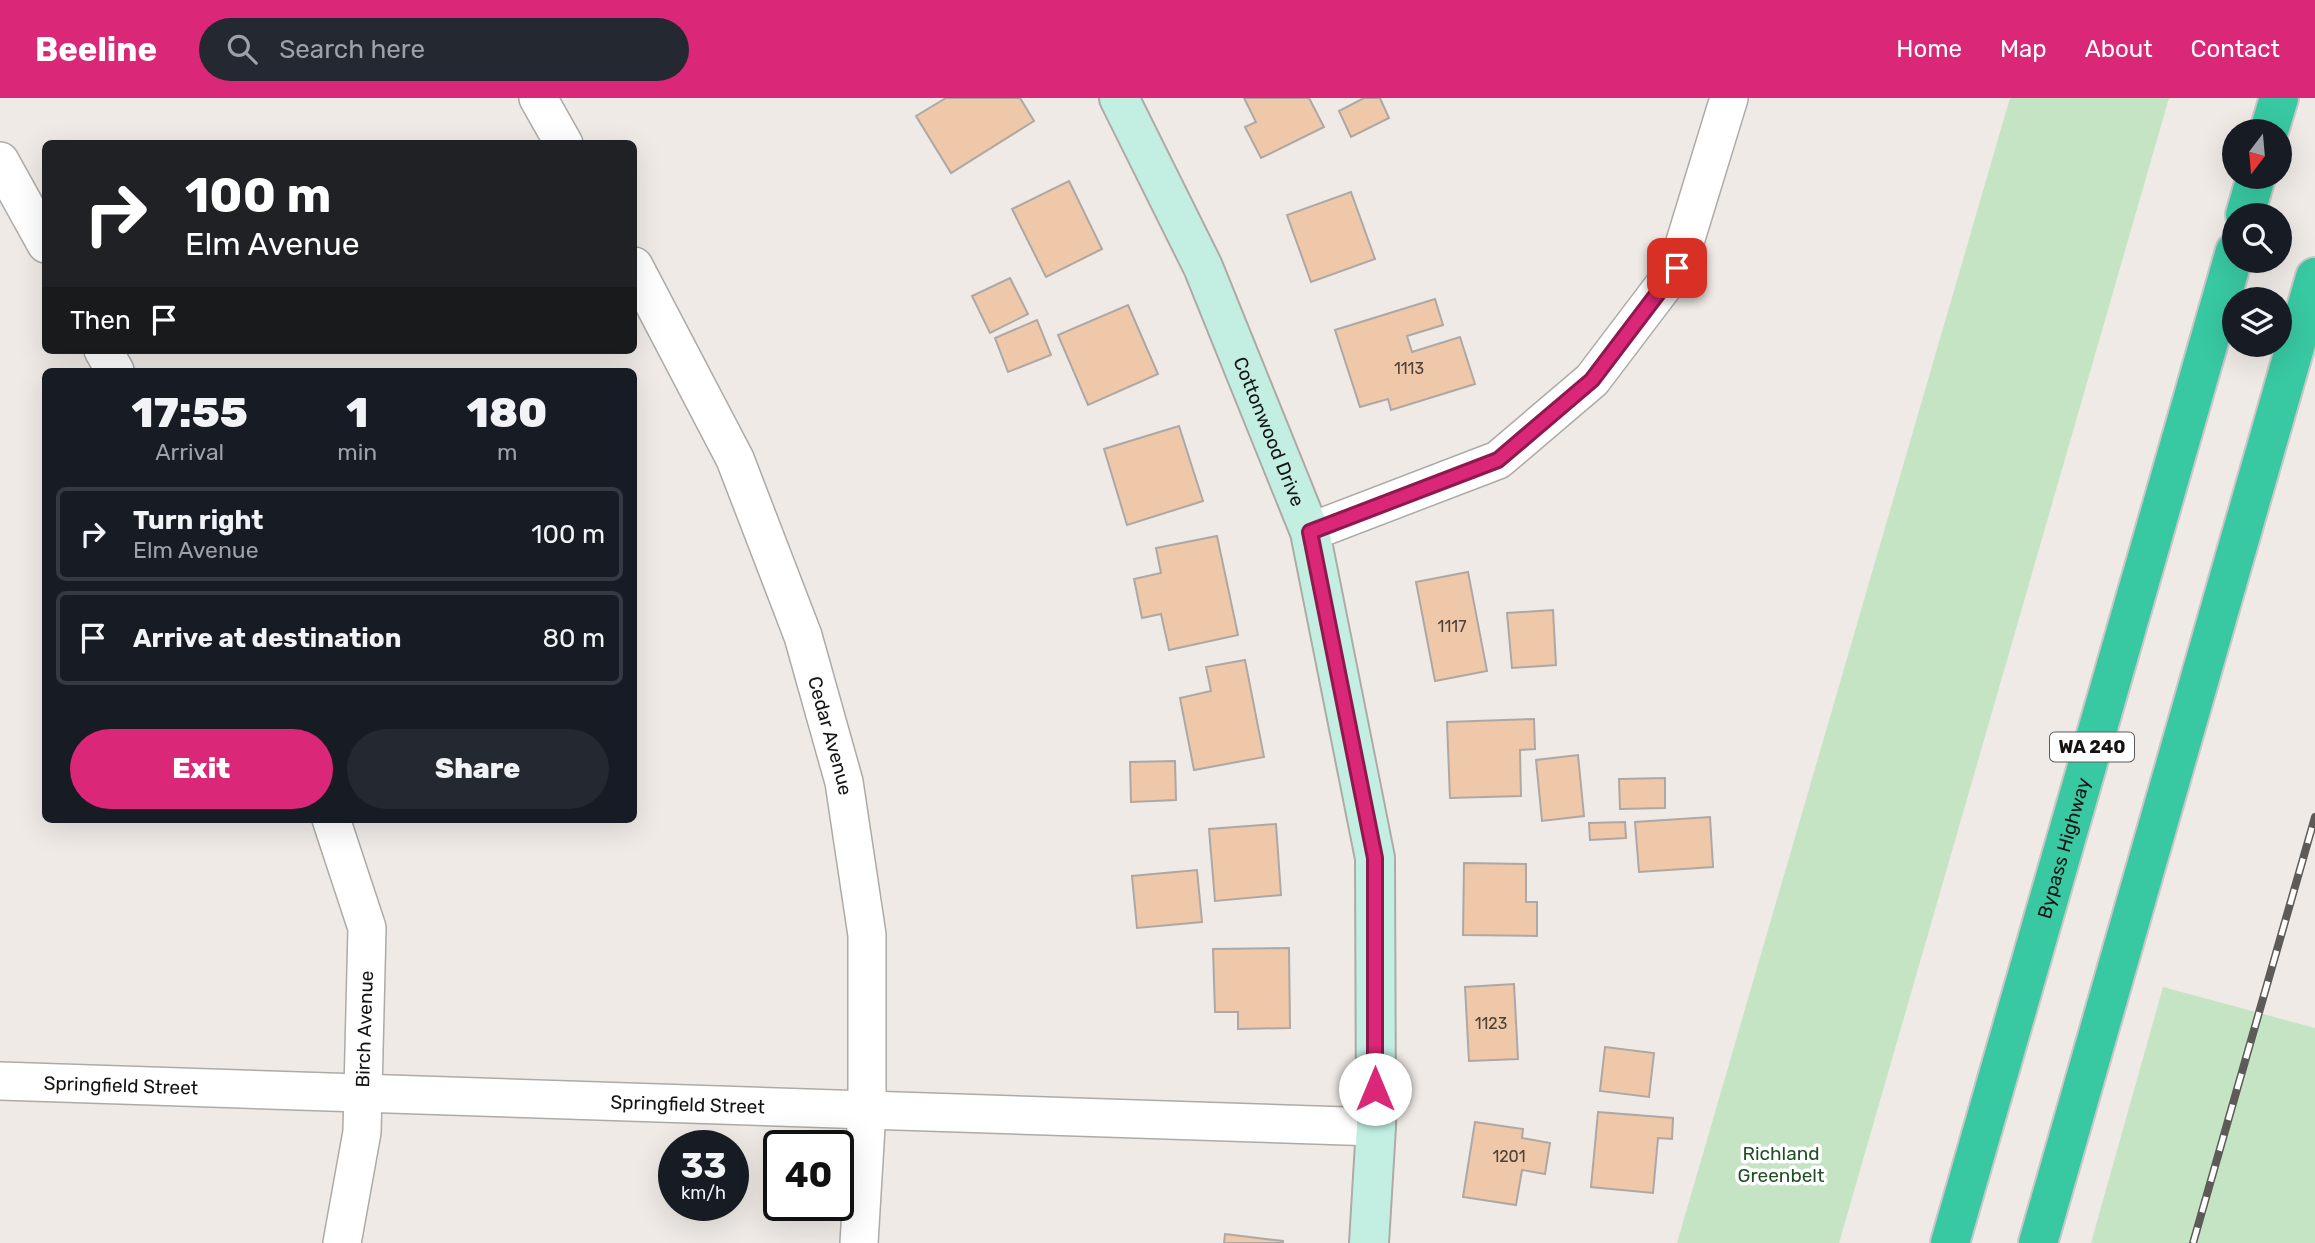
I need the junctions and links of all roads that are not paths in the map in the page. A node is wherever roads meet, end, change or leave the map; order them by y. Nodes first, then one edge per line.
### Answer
1 (538, 98) edge
2 (1119, 98) edge
3 (1730, 98) edge
4 (2279, 98) edge
5 (2273, 119) edge
6 (562, 140) edge
7 (0, 161) edge
8 (42, 237) edge
9 (637, 272) edge
10 (2229, 273) edge
11 (2315, 277) edge
12 (1310, 532) junction
13 (332, 823) edge
14 (0, 1081) edge
15 (362, 1090) junction
16 (867, 1110) junction
17 (1376, 1127) junction
18 (342, 1243) edge
19 (859, 1243) edge
20 (1369, 1243) edge
21 (1950, 1243) edge
22 (2038, 1243) edge

1 - 6 street
2 - 12 street, Cottonwood Drive
3 - 12 street
4 - 5 highway
7 - 8 street
9 - 16 street, Cedar Avenue
10 - 21 highway, Bypass Highway / WA 240
11 - 22 highway
12 - 17 street, Cottonwood Drive
13 - 15 street, Birch Avenue
14 - 15 street, Springfield Street
15 - 16 street, Springfield Street
15 - 18 street, Birch Avenue
16 - 17 street, Springfield Street
16 - 19 street, Cedar Avenue
17 - 20 street, Cottonwood Drive

